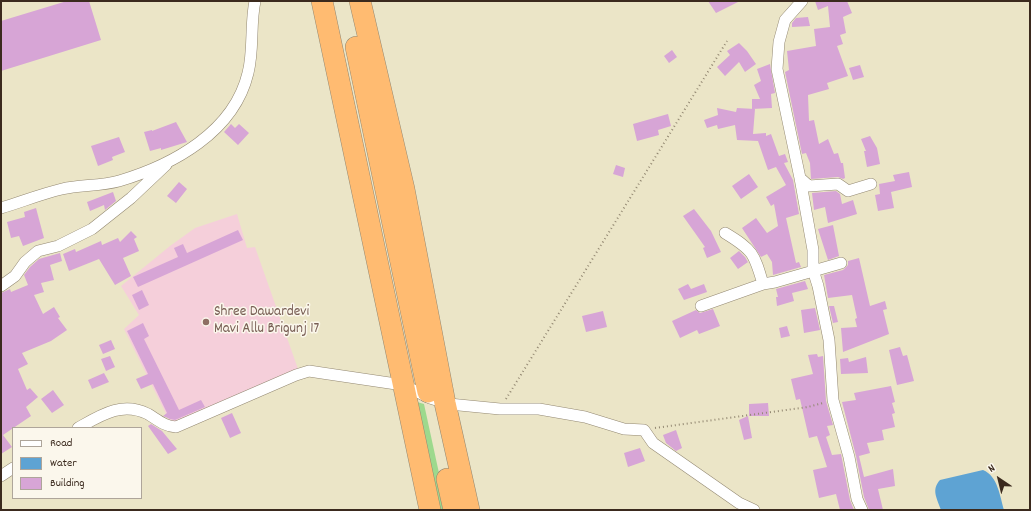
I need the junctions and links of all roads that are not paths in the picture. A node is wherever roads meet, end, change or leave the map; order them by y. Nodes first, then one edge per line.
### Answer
1 (256, 1) edge
2 (322, 1) edge
3 (346, 1) edge
4 (360, 1) edge
5 (802, 1) edge
6 (169, 162) junction
7 (800, 178) junction
8 (871, 184) dead end
9 (1, 208) edge
10 (725, 233) dead end
11 (841, 263) dead end
12 (813, 270) junction
13 (763, 284) junction
14 (1, 286) edge
15 (701, 306) dead end
16 (403, 385) junction
17 (437, 400) junction
18 (80, 427) edge
19 (12, 469) edge
20 (1, 476) edge
21 (430, 510) edge
22 (454, 510) edge
23 (469, 510) edge
24 (754, 510) edge
25 (862, 510) edge

1 - 6 street
2 - 16 highway
3 - 17 highway
4 - 17 highway
5 - 7 street
6 - 9 street
6 - 14 street
7 - 8 street
7 - 12 street
10 - 13 street
11 - 12 street
12 - 13 street
12 - 25 street
13 - 15 street
16 - 17 street
16 - 18 street
16 - 21 highway
17 - 22 highway
17 - 23 highway
17 - 24 street
19 - 20 street

